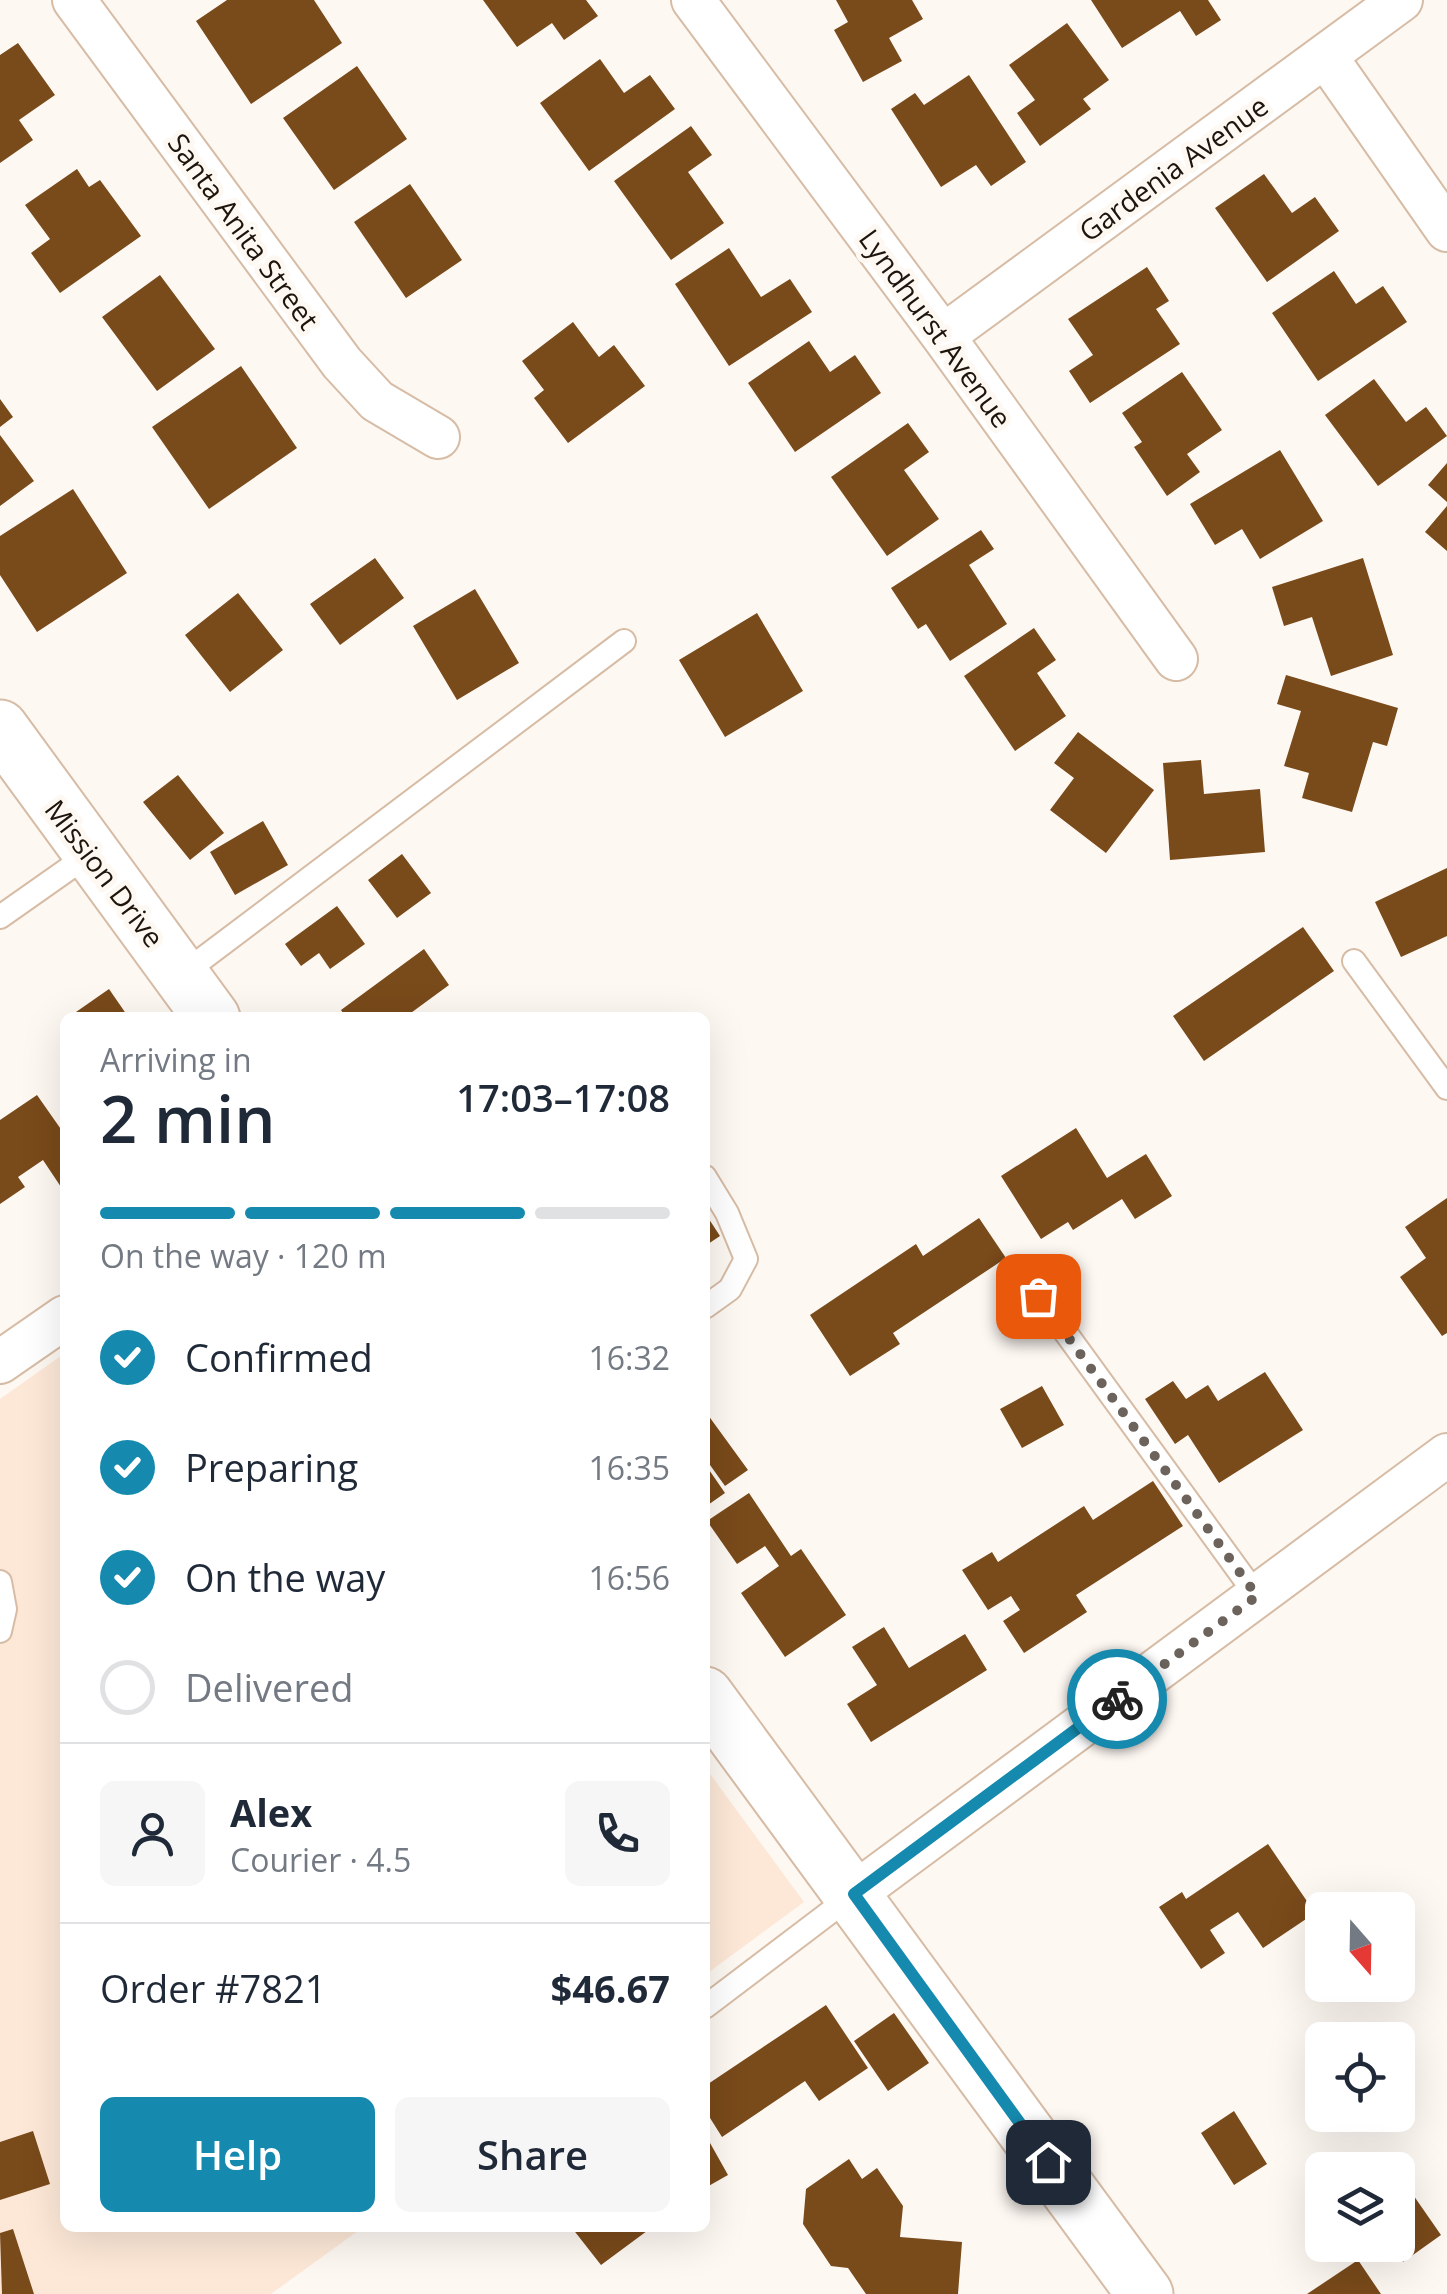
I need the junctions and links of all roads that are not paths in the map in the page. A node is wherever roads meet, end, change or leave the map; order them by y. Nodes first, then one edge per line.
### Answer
1 (74, 0) edge
2 (694, 0) edge
3 (1402, 0) edge
4 (1326, 57) junction
5 (1447, 230) edge
6 (943, 336) junction
7 (438, 438) dead end
8 (624, 641) dead end
9 (1176, 659) dead end
10 (0, 728) edge
11 (90, 853) junction
12 (0, 918) edge
13 (1354, 961) dead end
14 (196, 996) edge
15 (1447, 1088) edge
16 (710, 1185) edge
17 (1038, 1296) dead end
18 (710, 1303) edge
19 (60, 1320) edge
20 (0, 1362) edge
21 (1447, 1455) edge
22 (0, 1582) edge
23 (1257, 1596) junction
24 (0, 1630) edge
25 (710, 1701) edge
26 (854, 1894) junction
27 (710, 2004) edge
28 (1145, 2294) edge

1 - 7 street, Santa Anita Street
2 - 6 street, Lyndhurst Avenue
3 - 4 street, Gardenia Avenue
4 - 5 street
4 - 6 street, Gardenia Avenue
6 - 9 street, Lyndhurst Avenue
8 - 14 lane
10 - 11 street, Mission Drive
11 - 12 lane
11 - 14 street, Mission Drive
13 - 15 lane
16 - 18 lane
17 - 23 lane
19 - 20 street
21 - 23 street
22 - 24 lane
23 - 26 street
25 - 26 street
26 - 27 lane
26 - 28 street

